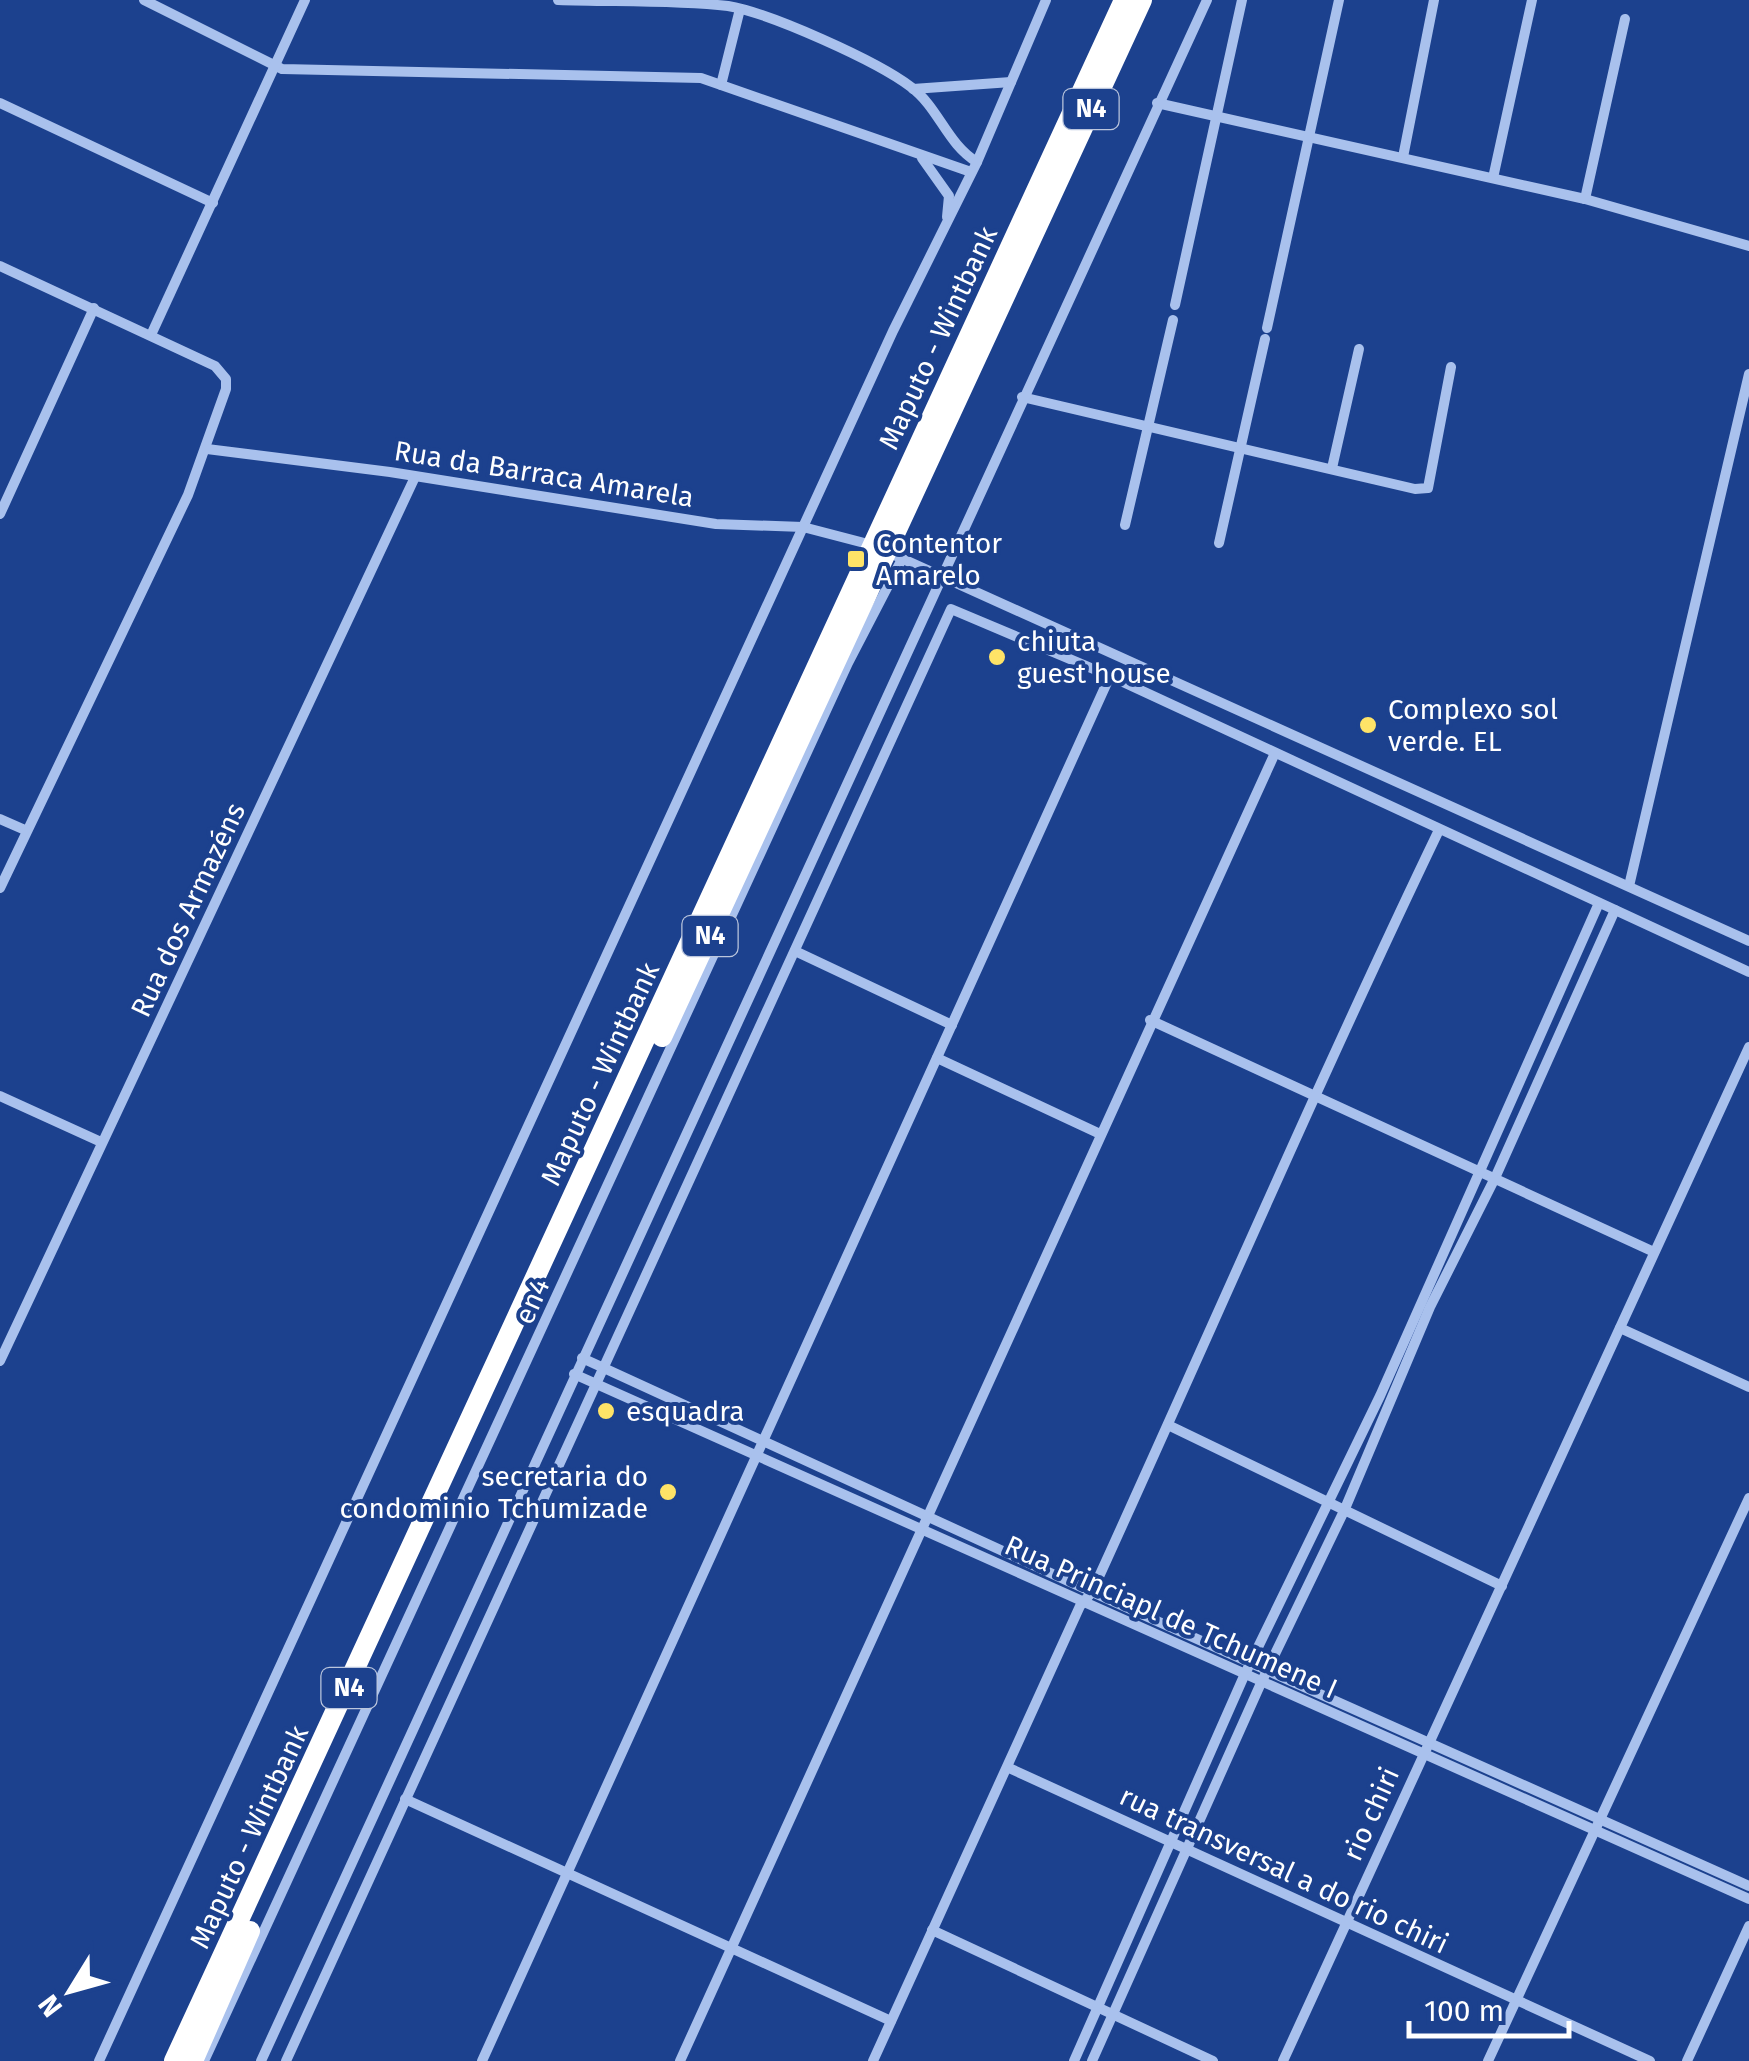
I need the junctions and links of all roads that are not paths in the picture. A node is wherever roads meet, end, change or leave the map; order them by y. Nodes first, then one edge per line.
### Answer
1 (144, 0) edge
2 (304, 0) edge
3 (558, 0) edge
4 (1046, 0) edge
5 (1124, 0) edge
6 (1142, 0) edge
7 (1207, 0) edge
8 (1242, 0) edge
9 (1339, 0) edge
10 (1434, 0) edge
11 (1532, 0) edge
12 (669, 1) edge
13 (740, 10) junction
14 (1625, 19) dead end
15 (274, 65) junction
16 (1011, 82) junction
17 (722, 86) junction
18 (913, 88) junction
19 (0, 103) edge
20 (1157, 103) junction
21 (1216, 116) junction
22 (1308, 134) junction
23 (920, 156) junction
24 (1402, 157) junction
25 (974, 167) junction
26 (1493, 178) junction
27 (1585, 199) junction
28 (214, 203) junction
29 (947, 223) junction
30 (1749, 246) edge
31 (0, 266) edge
32 (1175, 304) dead end
33 (94, 308) junction
34 (1173, 320) dead end
35 (151, 336) junction
36 (1359, 349) dead end
37 (1451, 368) dead end
38 (1749, 374) edge
39 (1022, 397) junction
40 (1148, 428) junction
41 (1735, 440) junction
42 (1749, 442) edge
43 (1239, 448) junction
44 (206, 449) junction
45 (1332, 468) junction
46 (415, 477) junction
47 (0, 514) edge
48 (1125, 525) dead end
49 (803, 526) junction
50 (1219, 543) dead end
51 (887, 552) junction
52 (940, 576) junction
53 (1110, 676) junction
54 (1274, 754) junction
55 (0, 820) edge
56 (25, 830) junction
57 (1439, 830) junction
58 (1629, 886) junction
59 (0, 888) edge
60 (1600, 903) junction
61 (1615, 910) junction
62 (1749, 942) edge
63 (795, 951) junction
64 (1749, 972) edge
65 (1150, 1020) junction
66 (952, 1025) junction
67 (1749, 1046) edge
68 (937, 1058) junction
69 (0, 1096) edge
70 (1312, 1096) junction
71 (1098, 1133) junction
72 (101, 1142) junction
73 (1480, 1171) junction
74 (1494, 1178) junction
75 (1654, 1252) junction
76 (1620, 1328) junction
77 (582, 1358) junction
78 (0, 1361) edge
79 (600, 1367) junction
80 (574, 1374) junction
81 (594, 1383) junction
82 (1749, 1386) edge
83 (1168, 1425) junction
84 (762, 1448) junction
85 (1749, 1498) edge
86 (1328, 1504) junction
87 (1344, 1511) junction
88 (928, 1514) junction
89 (921, 1528) junction
90 (1502, 1586) junction
91 (1088, 1597) junction
92 (1251, 1662) junction
93 (1267, 1671) junction
94 (1244, 1676) junction
95 (1261, 1683) junction
96 (1428, 1741) junction
97 (1422, 1755) junction
98 (1009, 1768) junction
99 (406, 1799) junction
100 (1598, 1822) junction
101 (1170, 1843) junction
102 (1186, 1850) junction
103 (566, 1874) junction
104 (1749, 1886) edge
105 (1749, 1899) edge
106 (1347, 1924) junction
107 (1749, 1926) edge
108 (932, 1930) junction
109 (732, 1950) junction
110 (1516, 2001) junction
111 (1099, 2007) junction
112 (1114, 2013) junction
113 (891, 2021) junction
114 (98, 2061) edge
115 (174, 2061) edge
116 (193, 2061) edge
117 (204, 2061) edge
118 (261, 2061) edge
119 (286, 2061) edge
120 (482, 2061) edge
121 (680, 2061) edge
122 (873, 2061) edge
123 (1074, 2061) edge
124 (1092, 2061) edge
125 (1213, 2061) edge
126 (1283, 2061) edge
127 (1488, 2061) edge
128 (1650, 2061) edge
129 (1688, 2061) edge

1 - 15 street
2 - 15 street
3 - 12 street
4 - 16 street
5 - 51 highway, Maputo - Wintbank / N4
6 - 51 highway, Maputo - Wintbank / N4
7 - 20 street
8 - 21 street
9 - 22 street
10 - 24 street
11 - 26 street
12 - 13 street
13 - 17 street
13 - 18 street
14 - 27 street
15 - 17 street
15 - 28 street
16 - 18 street
16 - 25 street
17 - 23 street
18 - 25 street
19 - 28 street
20 - 21 street
20 - 39 street
21 - 22 street
21 - 32 street
22 - 24 street
22 - 43 street
23 - 25 street
23 - 29 street
24 - 26 street
25 - 29 street
26 - 27 street
27 - 30 street
28 - 35 street
29 - 49 street
31 - 33 street
33 - 35 street
33 - 47 street
34 - 40 street
35 - 44 street
36 - 45 street
37 - 45 street
38 - 41 street
39 - 40 street
39 - 52 street
40 - 43 street
40 - 48 street
41 - 42 street
41 - 58 street
43 - 45 street
43 - 50 street
44 - 46 street, Rua da Barraca Amarela
44 - 56 street
46 - 49 street, Rua da Barraca Amarela
46 - 72 street, Rua dos Armazéns
49 - 51 street, Rua da Barraca Amarela
49 - 114 street
51 - 52 street, Rua da Barraca Amarela
51 - 115 highway, Maputo - Wintbank / N4
51 - 116 highway, Maputo - Wintbank / N4
51 - 117 street, en4
52 - 58 street, Rua da Barraca Amarela
52 - 77 street
53 - 54 street
53 - 63 street
53 - 66 street
54 - 57 street
54 - 65 street
55 - 56 street
56 - 59 street
57 - 60 street
57 - 70 street
58 - 62 street, Rua da Barraca Amarela
60 - 61 street
60 - 73 street
61 - 64 street
61 - 74 street
63 - 66 street
63 - 79 street
65 - 70 street
65 - 71 street
66 - 68 street
67 - 75 street, rio chiri
68 - 71 street
68 - 84 street
69 - 72 street
70 - 73 street
70 - 83 street
71 - 88 street
72 - 78 street, Rua dos Armazéns
73 - 74 street
73 - 86 street
74 - 75 street
74 - 87 street
75 - 76 street, rio chiri
76 - 82 street
76 - 90 street, rio chiri
77 - 79 street, Rua Princiapl de Tchumene I
77 - 80 street
79 - 81 street
79 - 84 street, Rua Princiapl de Tchumene I
80 - 81 street, Rua Princiapl de Tchumene I
80 - 118 street
81 - 84 street, Rua Princiapl de Tchumene I
81 - 99 street
83 - 86 street
83 - 91 street
84 - 88 street, Rua Princiapl de Tchumene I
84 - 89 street, Rua Princiapl de Tchumene I
84 - 103 street
85 - 100 street
86 - 87 street
86 - 92 street
87 - 90 street
87 - 93 street
88 - 89 street
88 - 91 street, Rua Princiapl de Tchumene I
89 - 91 street, Rua Princiapl de Tchumene I
89 - 109 street
90 - 96 street, rio chiri
91 - 92 street, Rua Princiapl de Tchumene I
91 - 94 street, Rua Princiapl de Tchumene I
91 - 98 street
92 - 93 street, Rua Princiapl de Tchumene I
92 - 94 street
93 - 95 street
93 - 96 street, Rua Princiapl de Tchumene I
94 - 95 street, Rua Princiapl de Tchumene I
94 - 101 street
95 - 97 street, Rua Princiapl de Tchumene I
95 - 102 street
96 - 97 street, rio chiri
96 - 100 street, Rua Princiapl de Tchumene I
97 - 100 street, Rua Princiapl de Tchumene I
97 - 106 street, rio chiri
98 - 101 street, rua transversal a do rio chiri
98 - 108 street
99 - 103 street
99 - 119 street
100 - 104 street, Rua Princiapl de Tchumene I
100 - 105 street, Rua Princiapl de Tchumene I
100 - 110 street
101 - 102 street, rua transversal a do rio chiri
101 - 111 street
102 - 106 street, rua transversal a do rio chiri
102 - 112 street
103 - 109 street
103 - 120 street
106 - 110 street, rua transversal a do rio chiri
106 - 126 street, rio chiri
107 - 129 street
108 - 111 street
108 - 113 street
109 - 113 street
109 - 121 street
110 - 127 street
110 - 128 street, rua transversal a do rio chiri
111 - 112 street
111 - 123 street
112 - 124 street
112 - 125 street
113 - 122 street

